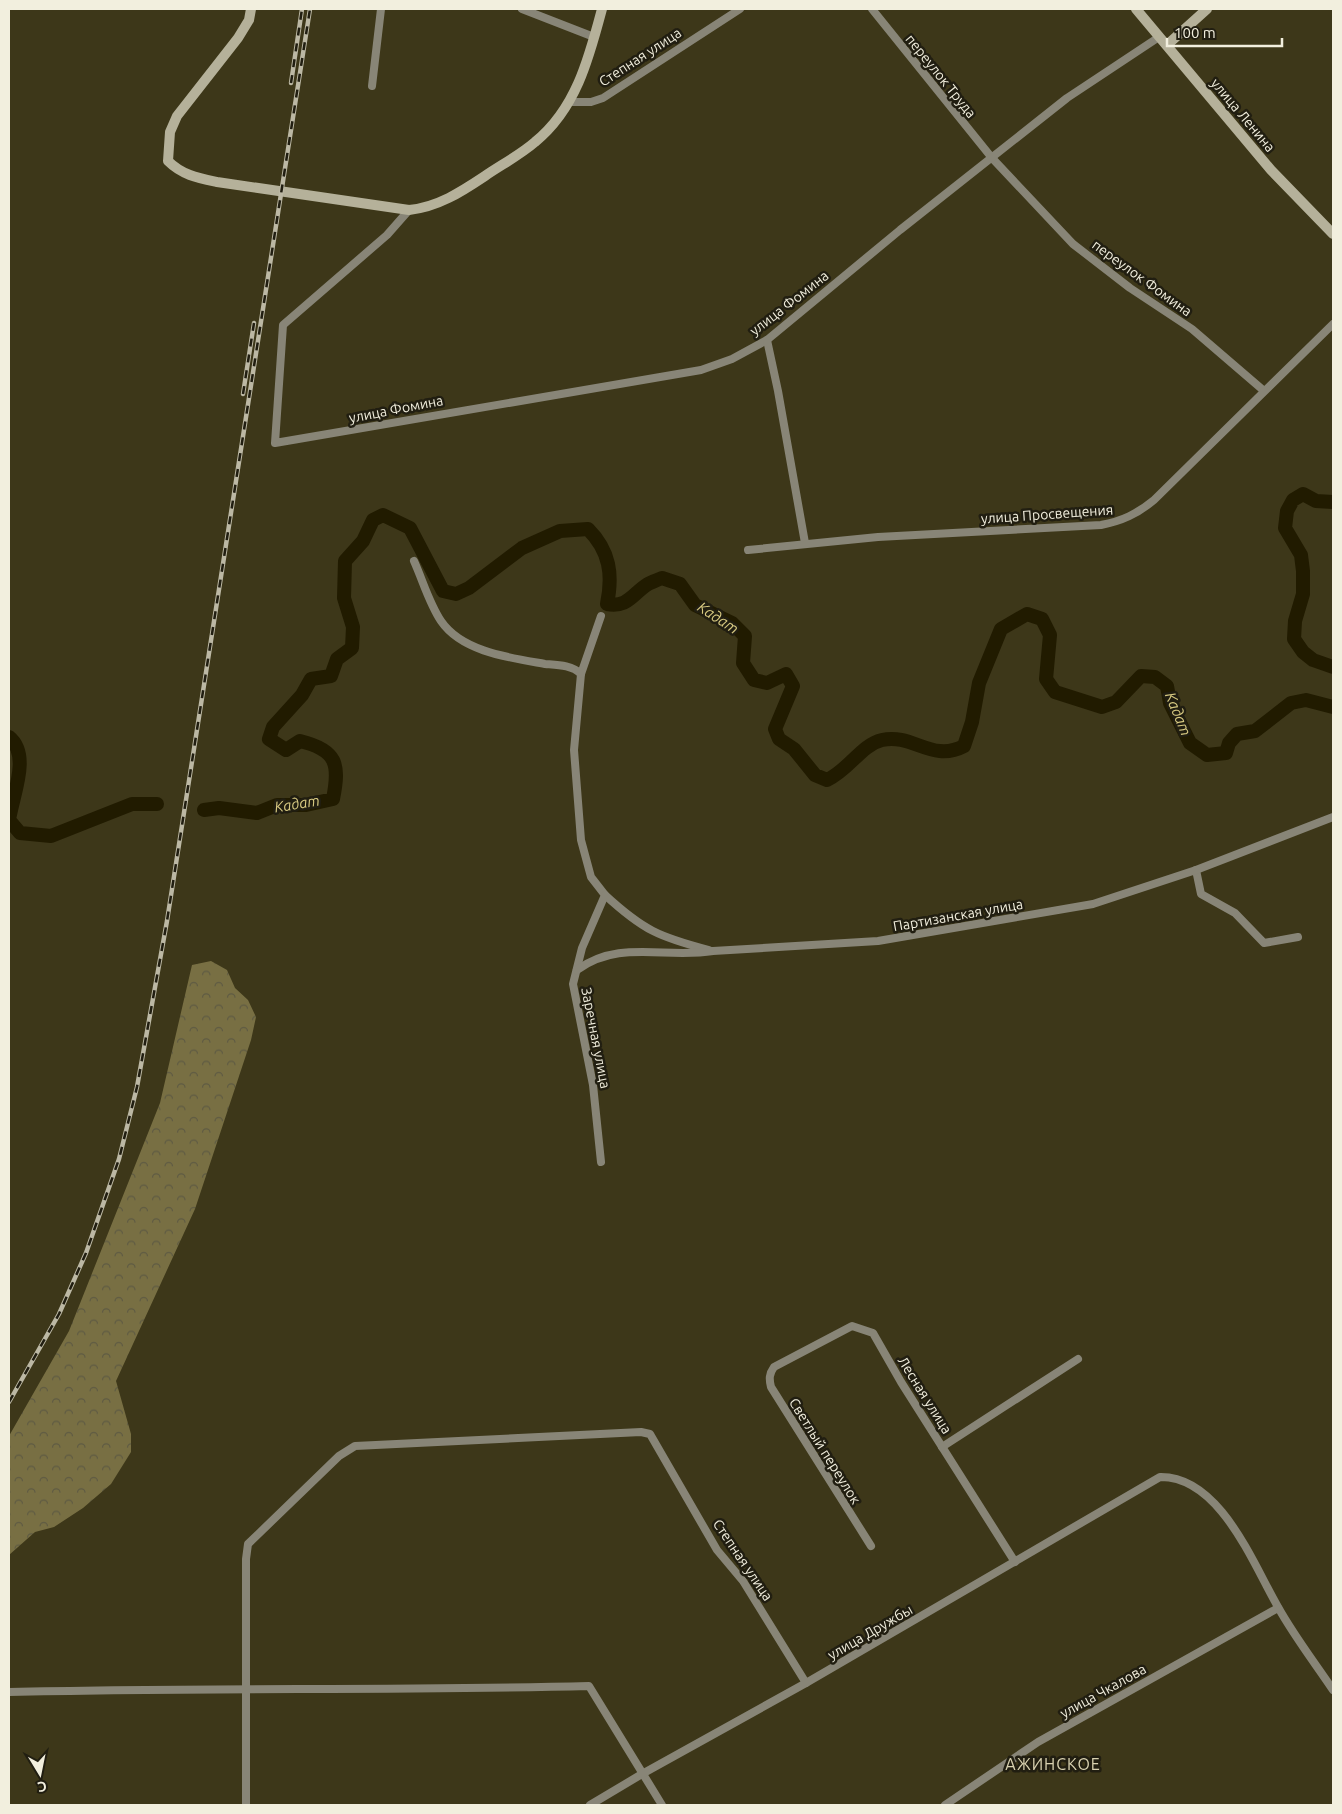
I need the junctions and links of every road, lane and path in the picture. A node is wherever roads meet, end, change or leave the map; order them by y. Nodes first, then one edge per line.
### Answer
1 (251, 9) edge
2 (381, 9) edge
3 (522, 9) edge
4 (602, 9) edge
5 (740, 9) edge
6 (872, 9) edge
7 (1136, 9) edge
8 (1207, 9) edge
9 (594, 37) junction
10 (1159, 38) junction
11 (1167, 45) junction
12 (372, 86) dead end
13 (570, 102) junction
14 (992, 158) junction
15 (409, 210) junction
16 (1333, 234) edge
17 (1333, 324) edge
18 (767, 340) junction
19 (1264, 390) junction
20 (805, 543) junction
21 (748, 550) dead end
22 (414, 561) dead end
23 (601, 616) dead end
24 (581, 674) junction
25 (1333, 817) edge
26 (1196, 870) junction
27 (605, 895) junction
28 (1298, 938) dead end
29 (713, 951) junction
30 (577, 970) junction
31 (601, 1162) dead end
32 (1078, 1359) dead end
33 (774, 1367) joint
34 (942, 1447) junction
35 (871, 1546) dead end
36 (1015, 1562) junction
37 (1278, 1608) junction
38 (806, 1683) junction
39 (1333, 1690) edge
40 (246, 1691) junction
41 (9, 1692) edge
42 (642, 1774) junction
43 (246, 1805) edge
44 (590, 1805) edge
45 (662, 1805) edge
46 (945, 1805) edge

1 - 15 street
2 - 12 street
3 - 9 street
4 - 9 street
5 - 13 street, Степная улица
6 - 14 street, переулок Труда
7 - 10 street, улица Ленина
8 - 11 street
9 - 13 street
10 - 11 street, улица Ленина
10 - 14 street, улица Фомина
11 - 16 street, улица Ленина
13 - 15 street
14 - 18 street, улица Фомина
14 - 19 street, переулок Фомина
15 - 18 street, улица Фомина
17 - 19 street, улица Просвещения
18 - 20 street
19 - 20 street, улица Просвещения
20 - 21 street, улица Просвещения
22 - 24 street
23 - 24 street
24 - 27 street
25 - 26 street, Партизанская улица
26 - 28 street
26 - 29 street, Партизанская улица
27 - 29 street
27 - 30 street, Заречная улица
29 - 30 street, Партизанская улица
30 - 31 street, Заречная улица
32 - 34 street
33 - 34 street, Лесная улица
33 - 35 street, Светлый переулок
34 - 36 street, Лесная улица
36 - 37 street, улица Дружбы
36 - 38 street, улица Дружбы
37 - 39 street
37 - 46 street, улица Чкалова
38 - 40 street, Степная улица
38 - 42 street, улица Дружбы
40 - 41 street
40 - 42 street
40 - 43 street
42 - 44 street, улица Дружбы
42 - 45 street

